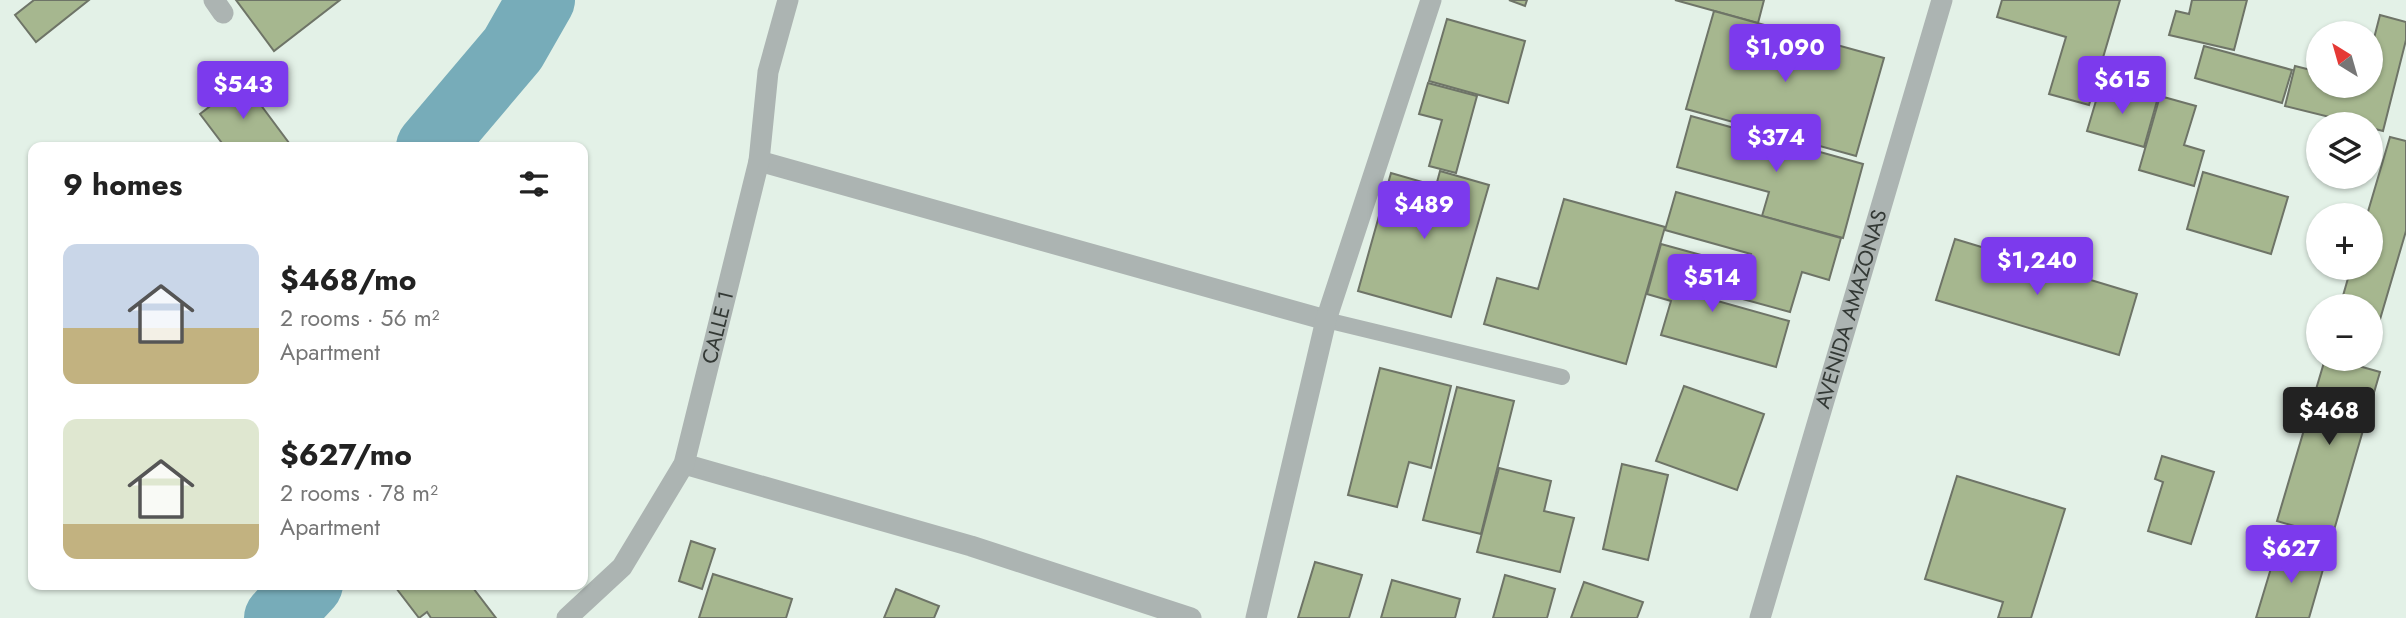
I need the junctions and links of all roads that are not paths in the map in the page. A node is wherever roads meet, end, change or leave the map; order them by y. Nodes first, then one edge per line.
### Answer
1 (788, 0) edge
2 (1431, 0) edge
3 (1942, 0) edge
4 (759, 161) junction
5 (1326, 320) junction
6 (1562, 377) dead end
7 (684, 464) junction
8 (567, 618) edge
9 (1191, 618) edge
10 (1256, 618) edge
11 (1760, 618) edge

1 - 4 street, CALLE 1
2 - 5 street
3 - 11 street, AVENIDA AMAZONAS
4 - 5 street
4 - 7 street, CALLE 1
5 - 6 lane
5 - 10 street
7 - 8 street, CALLE 1
7 - 9 street

